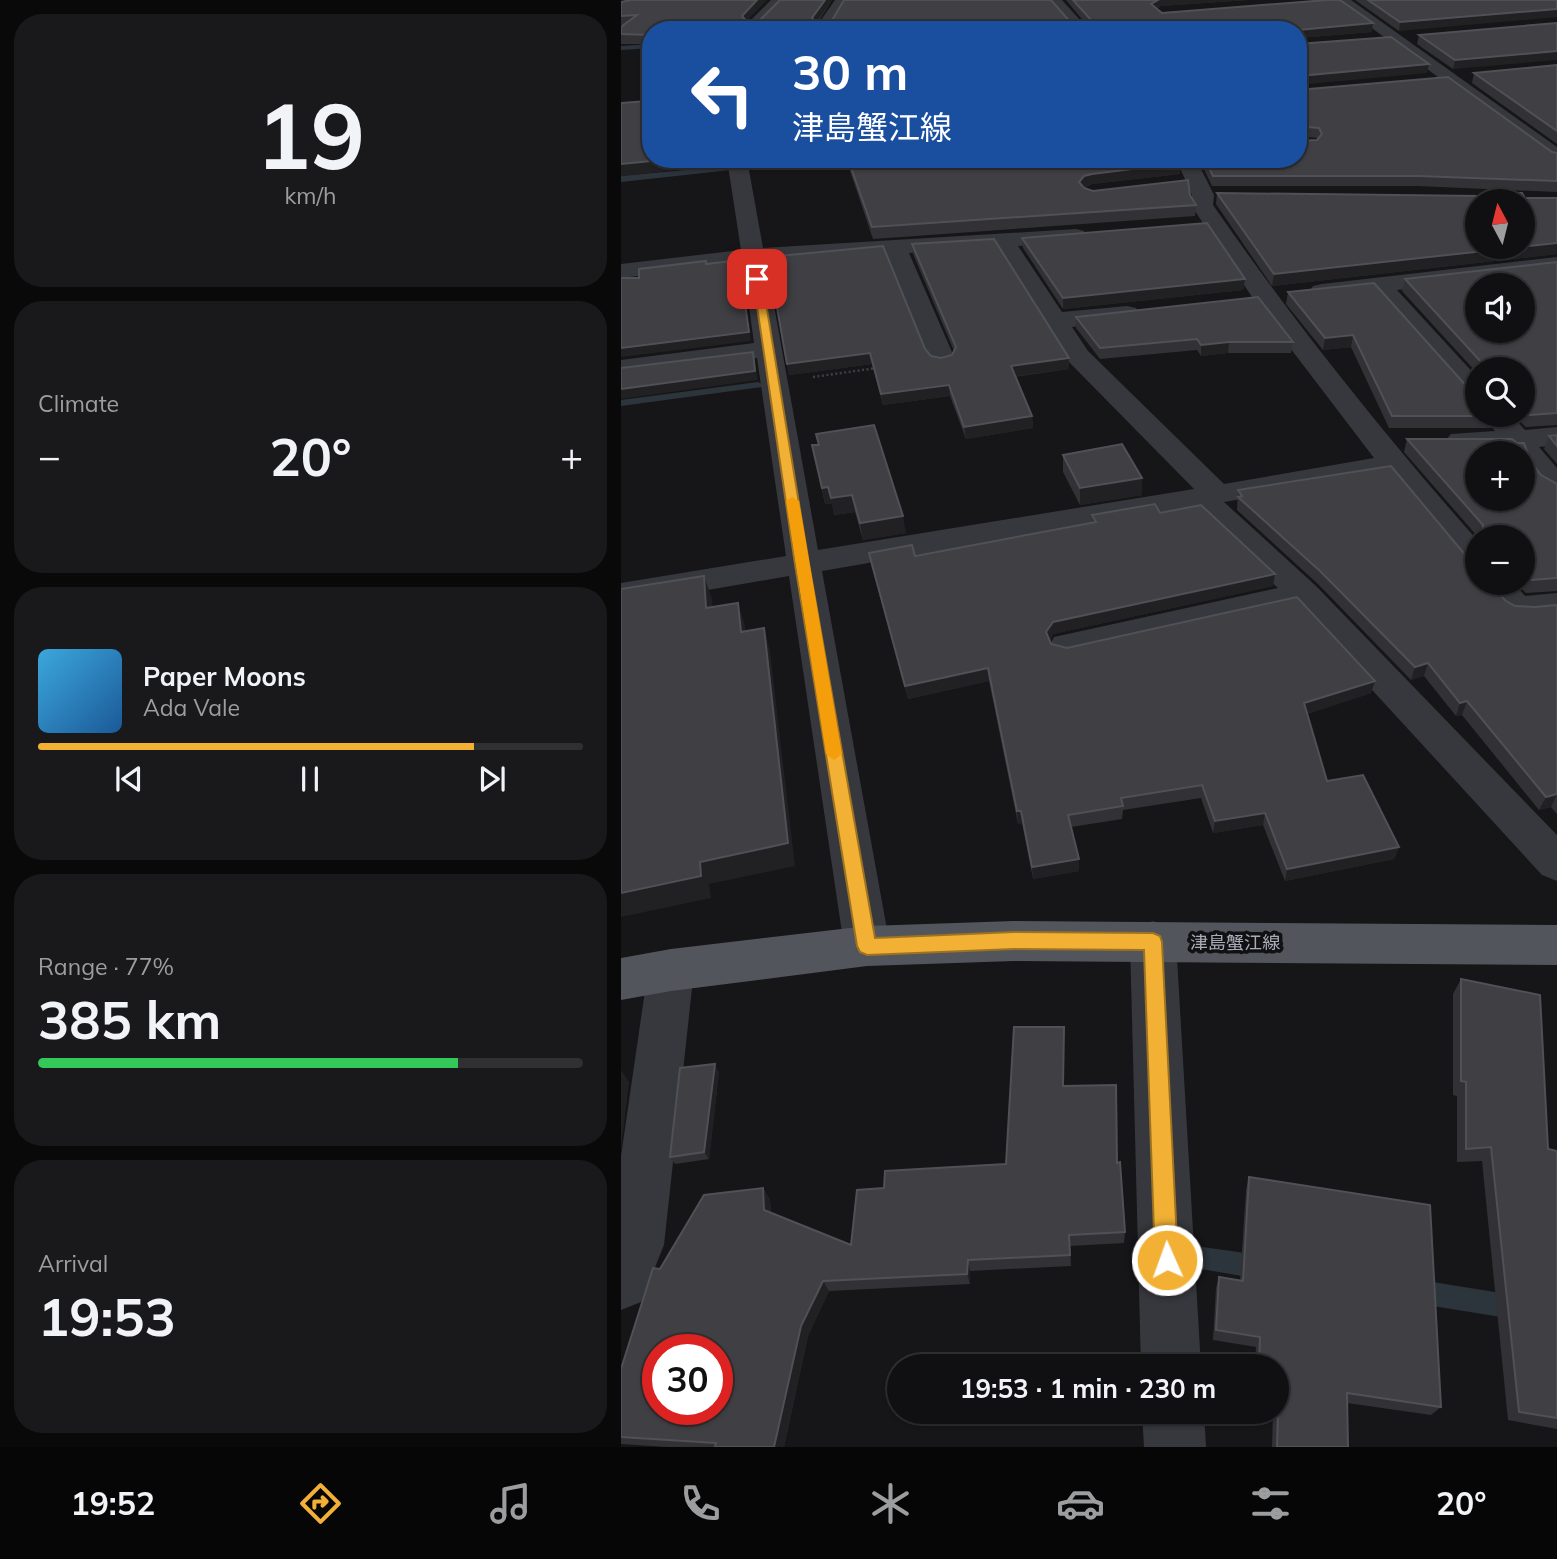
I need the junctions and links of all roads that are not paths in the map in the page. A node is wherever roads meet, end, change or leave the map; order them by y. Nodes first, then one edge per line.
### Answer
1 (780, 0) edge
2 (842, 0) edge
3 (1054, 0) edge
4 (1336, 0) edge
5 (758, 21) edge
6 (828, 21) edge
7 (1073, 21) edge
8 (1422, 36) edge
9 (1394, 38) junction
10 (1366, 40) edge
11 (1475, 75) edge
12 (1449, 78) junction
13 (1422, 81) edge
14 (1557, 134) edge
15 (1530, 137) junction
16 (1557, 156) edge
17 (740, 168) edge
18 (1192, 168) edge
19 (1170, 184) edge
20 (1206, 190) junction
21 (1214, 223) junction
22 (1188, 225) edge
23 (1096, 234) edge
24 (1003, 240) junction
25 (895, 247) junction
26 (754, 255) junction
27 (1557, 264) edge
28 (621, 271) edge
29 (1379, 285) junction
30 (1274, 297) junction
31 (1145, 311) edge
32 (1053, 321) junction
33 (768, 349) junction
34 (942, 359) edge
35 (621, 368) edge
36 (1465, 381) edge
37 (1506, 427) edge
38 (1557, 436) edge
39 (1518, 440) junction
40 (1406, 446) junction
41 (1557, 487) edge
42 (1209, 495) junction
43 (1465, 542) edge
44 (802, 564) junction
45 (621, 594) edge
46 (1304, 594) junction
47 (1506, 595) edge
48 (1557, 604) edge
49 (1067, 646) edge
50 (1557, 863) edge
51 (1153, 942) junction
52 (1557, 945) edge
53 (867, 946) junction
54 (671, 970) junction
55 (621, 979) edge
56 (621, 1282) edge
57 (1170, 1354) edge
58 (1174, 1424) edge
59 (1175, 1447) edge

1 - 5 street
2 - 6 street
3 - 7 street
4 - 9 street
8 - 9 street
9 - 10 street
9 - 12 street
11 - 12 street
12 - 13 street
12 - 15 street
14 - 15 street
15 - 16 street
17 - 26 street
18 - 20 street
19 - 20 street
20 - 21 street
21 - 22 street
21 - 30 street
23 - 24 street
24 - 25 street
24 - 32 street
25 - 26 street
25 - 34 street
26 - 28 street
26 - 33 street
27 - 29 street
29 - 30 street
29 - 36 street
30 - 40 street
31 - 32 street
32 - 42 street
33 - 35 street
33 - 44 street
37 - 39 street
38 - 39 street
39 - 40 street
39 - 41 street
40 - 42 street
40 - 43 street
42 - 44 street
42 - 46 street
44 - 45 street
44 - 53 street
46 - 49 street
46 - 50 street
47 - 48 street
51 - 52 main road, 津島蟹江線
51 - 53 main road, 津島蟹江線
51 - 57 street
53 - 54 main road, 津島蟹江線
54 - 55 main road, 津島蟹江線
54 - 56 street
58 - 59 street

